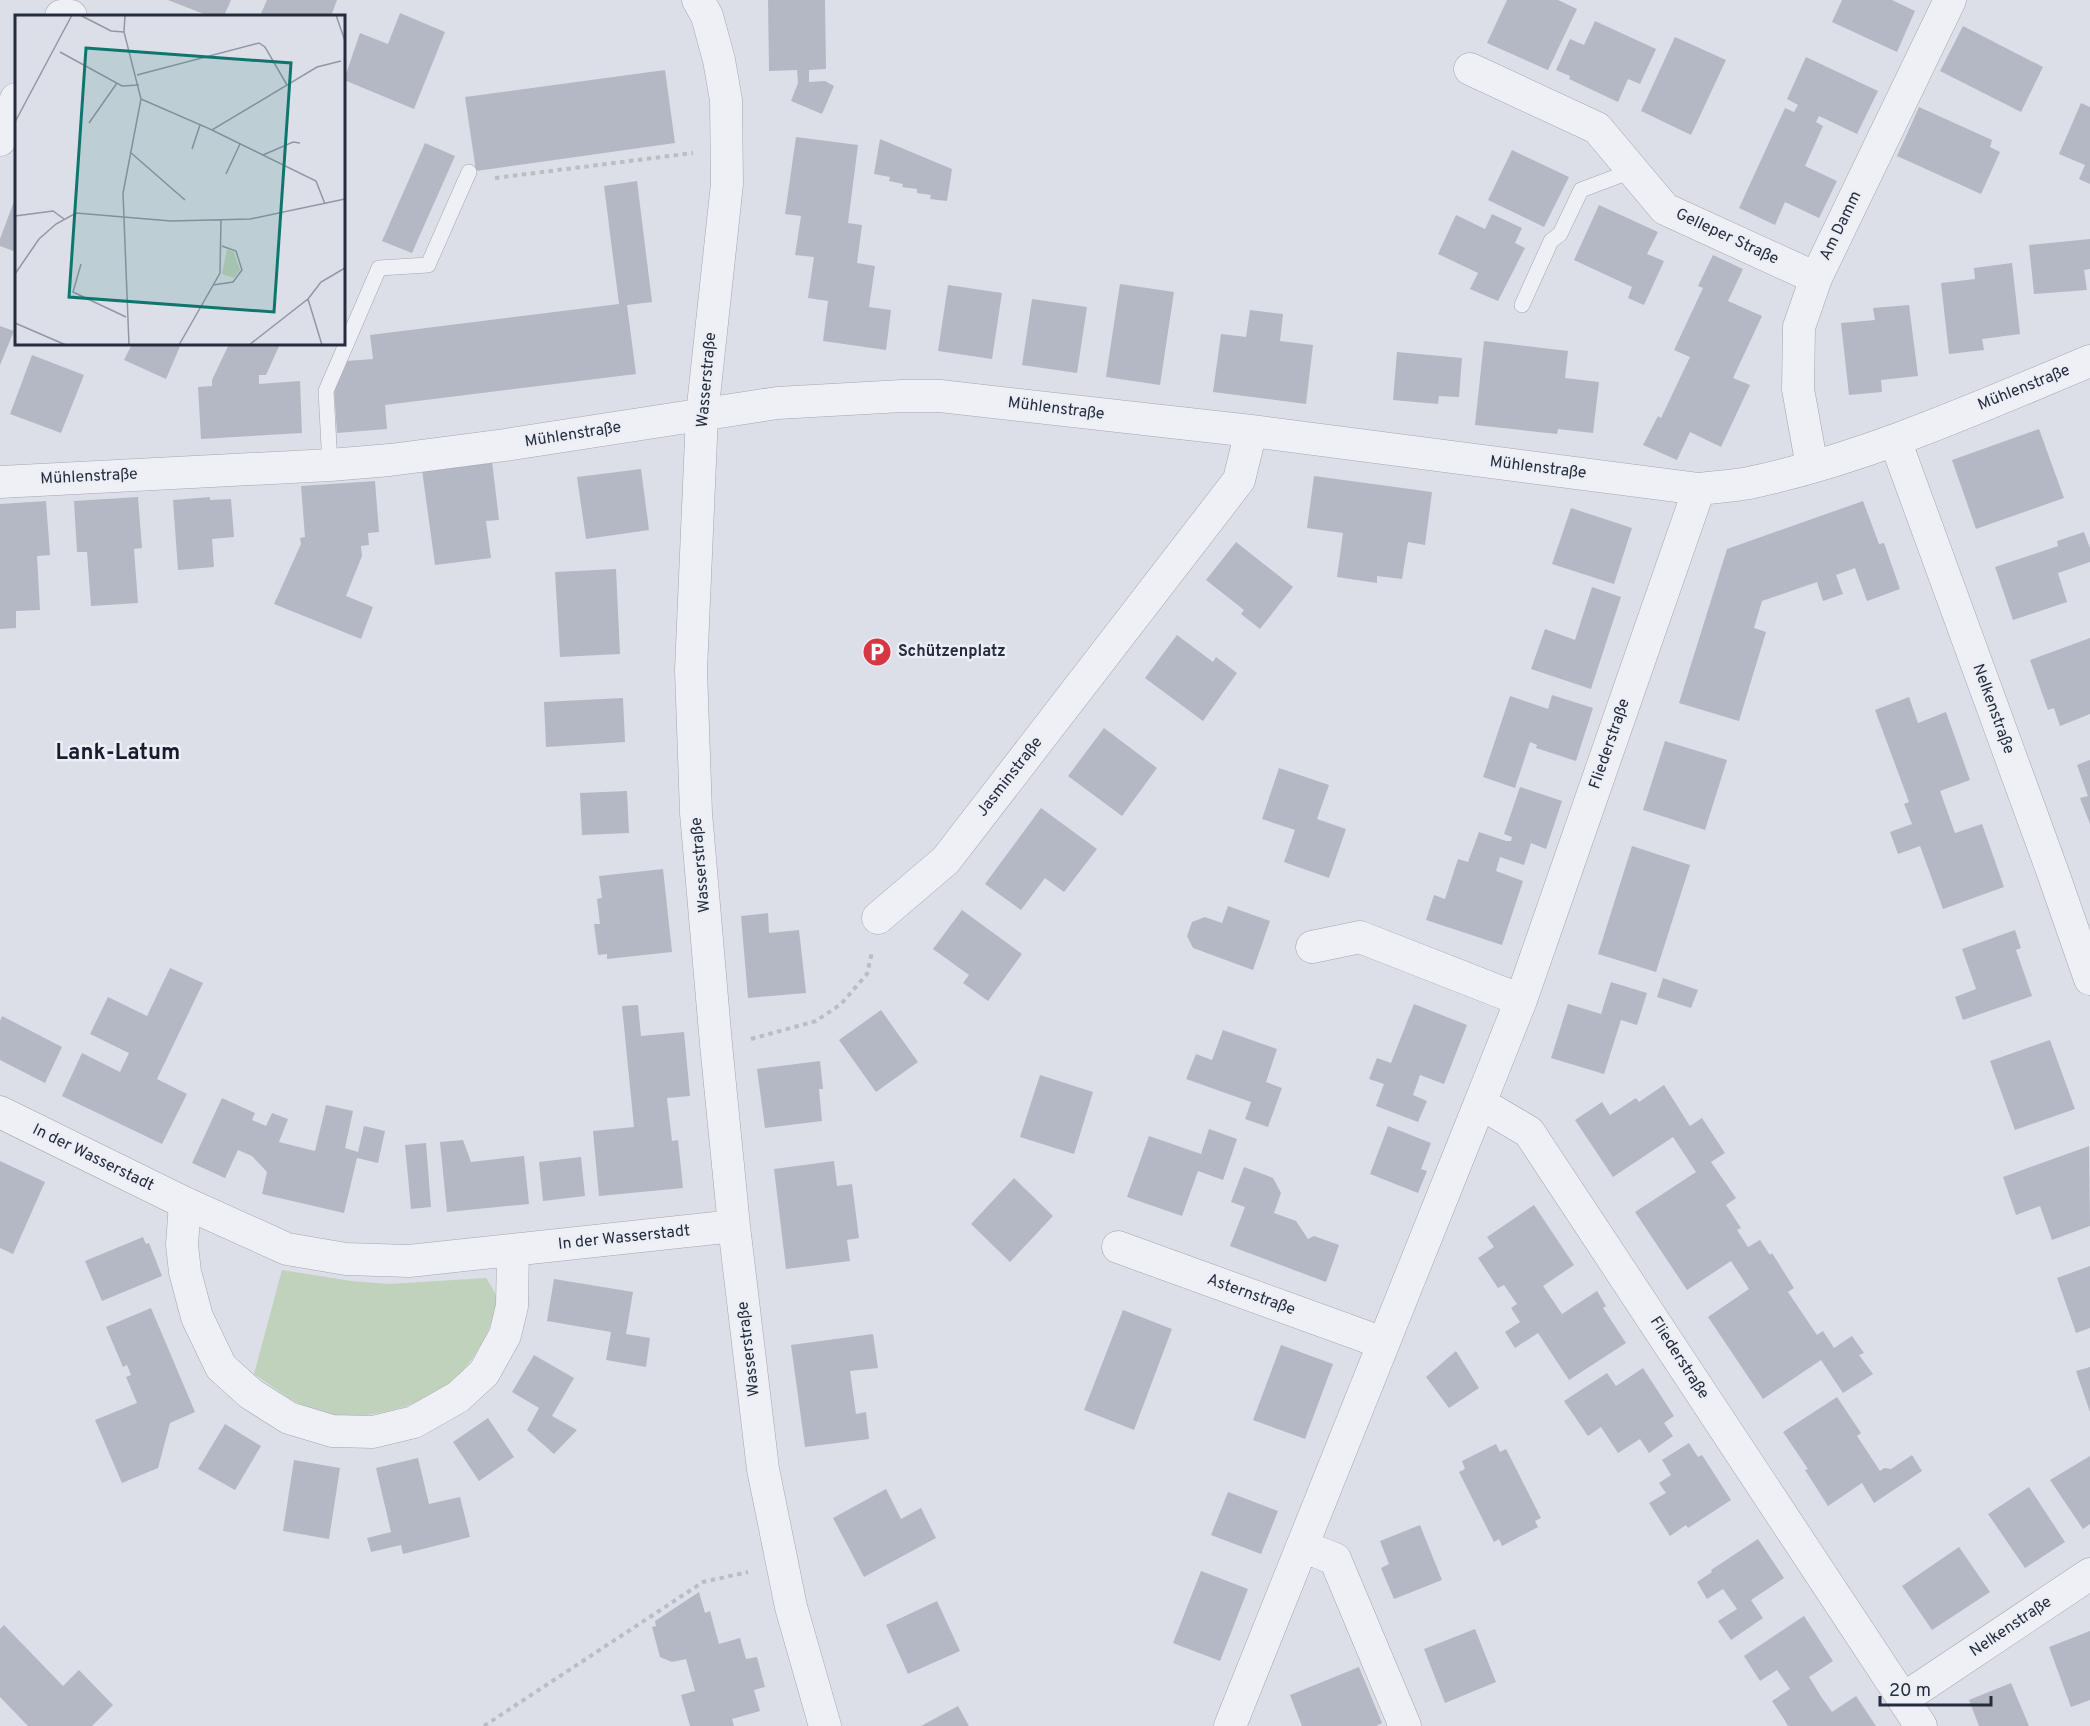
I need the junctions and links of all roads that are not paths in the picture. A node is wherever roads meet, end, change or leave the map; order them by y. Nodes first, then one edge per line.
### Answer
1 (698, 0) edge
2 (1950, 0) edge
3 (1470, 69) dead end
4 (15, 102) edge
5 (0, 140) edge
6 (1634, 170) junction
7 (468, 174) road end
8 (1816, 278) junction
9 (1522, 305) dead end
10 (2090, 361) edge
11 (702, 415) junction
12 (1251, 432) junction
13 (1895, 440) junction
14 (330, 465) junction
15 (1812, 467) junction
16 (0, 482) edge
17 (1699, 489) junction
18 (878, 918) road end
19 (1312, 947) dead end
20 (2090, 979) edge
21 (1521, 1000) junction
22 (1480, 1103) junction
23 (0, 1112) edge
24 (185, 1203) junction
25 (734, 1226) junction
26 (1118, 1247) dead end
27 (513, 1250) junction
28 (1383, 1343) junction
29 (1302, 1546) junction
30 (2090, 1574) edge
31 (1903, 1699) junction
32 (825, 1726) edge
33 (1230, 1726) edge
34 (1405, 1726) edge
35 (1921, 1726) edge

1 - 11 street, Wasserstraße
2 - 8 street, Am Damm
3 - 6 street, Gelleper Straße
4 - 5 street
6 - 8 street, Gelleper Straße
6 - 9 lane
7 - 14 lane
8 - 15 street, Am Damm
10 - 13 street, Mühlenstraße
11 - 12 street, Mühlenstraße
11 - 14 street, Mühlenstraße
11 - 25 street, Wasserstraße
12 - 17 street, Mühlenstraße
12 - 18 street, Jasminstraße
13 - 15 street, Mühlenstraße
13 - 20 street, Nelkenstraße
14 - 16 street, Mühlenstraße
15 - 17 street, Mühlenstraße
17 - 21 street, Fliederstraße
19 - 21 street
21 - 22 street, Fliederstraße
22 - 28 street
22 - 31 street, Fliederstraße
23 - 24 street, In der Wasserstadt
24 - 27 street, In der Wasserstadt
24 - 27 street
25 - 27 street, In der Wasserstadt
25 - 32 street, Wasserstraße
26 - 28 street, Asternstraße
28 - 29 street
29 - 33 street
29 - 34 street
30 - 31 street, Nelkenstraße
31 - 35 street, Fliederstraße

